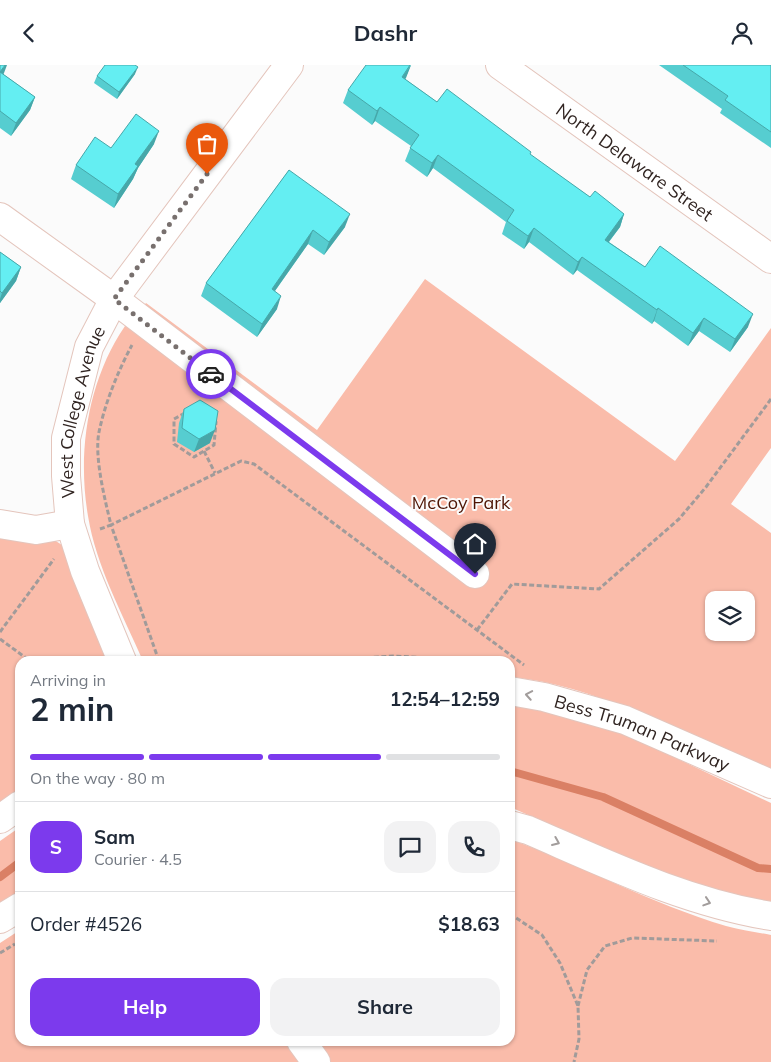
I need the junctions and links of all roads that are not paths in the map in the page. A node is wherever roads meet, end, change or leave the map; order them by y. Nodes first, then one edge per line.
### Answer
1 (289, 65) edge
2 (500, 65) edge
3 (0, 217) edge
4 (771, 259) edge
5 (114, 299) junction
6 (0, 524) edge
7 (82, 528) junction
8 (475, 574) dead end
9 (120, 656) edge
10 (515, 692) edge
11 (771, 784) edge
12 (15, 808) edge
13 (0, 819) edge
14 (515, 826) edge
15 (15, 910) edge
16 (771, 916) edge
17 (0, 919) edge
18 (305, 1046) edge
19 (316, 1062) edge

1 - 5 street, West College Avenue
2 - 4 street, North Delaware Street
3 - 5 street
5 - 7 street, West College Avenue
5 - 8 street
6 - 7 street
7 - 9 street, West College Avenue
11 -> 10 street, Bess Truman Parkway
12 - 13 street
14 -> 16 street
15 - 17 street
18 - 19 street

